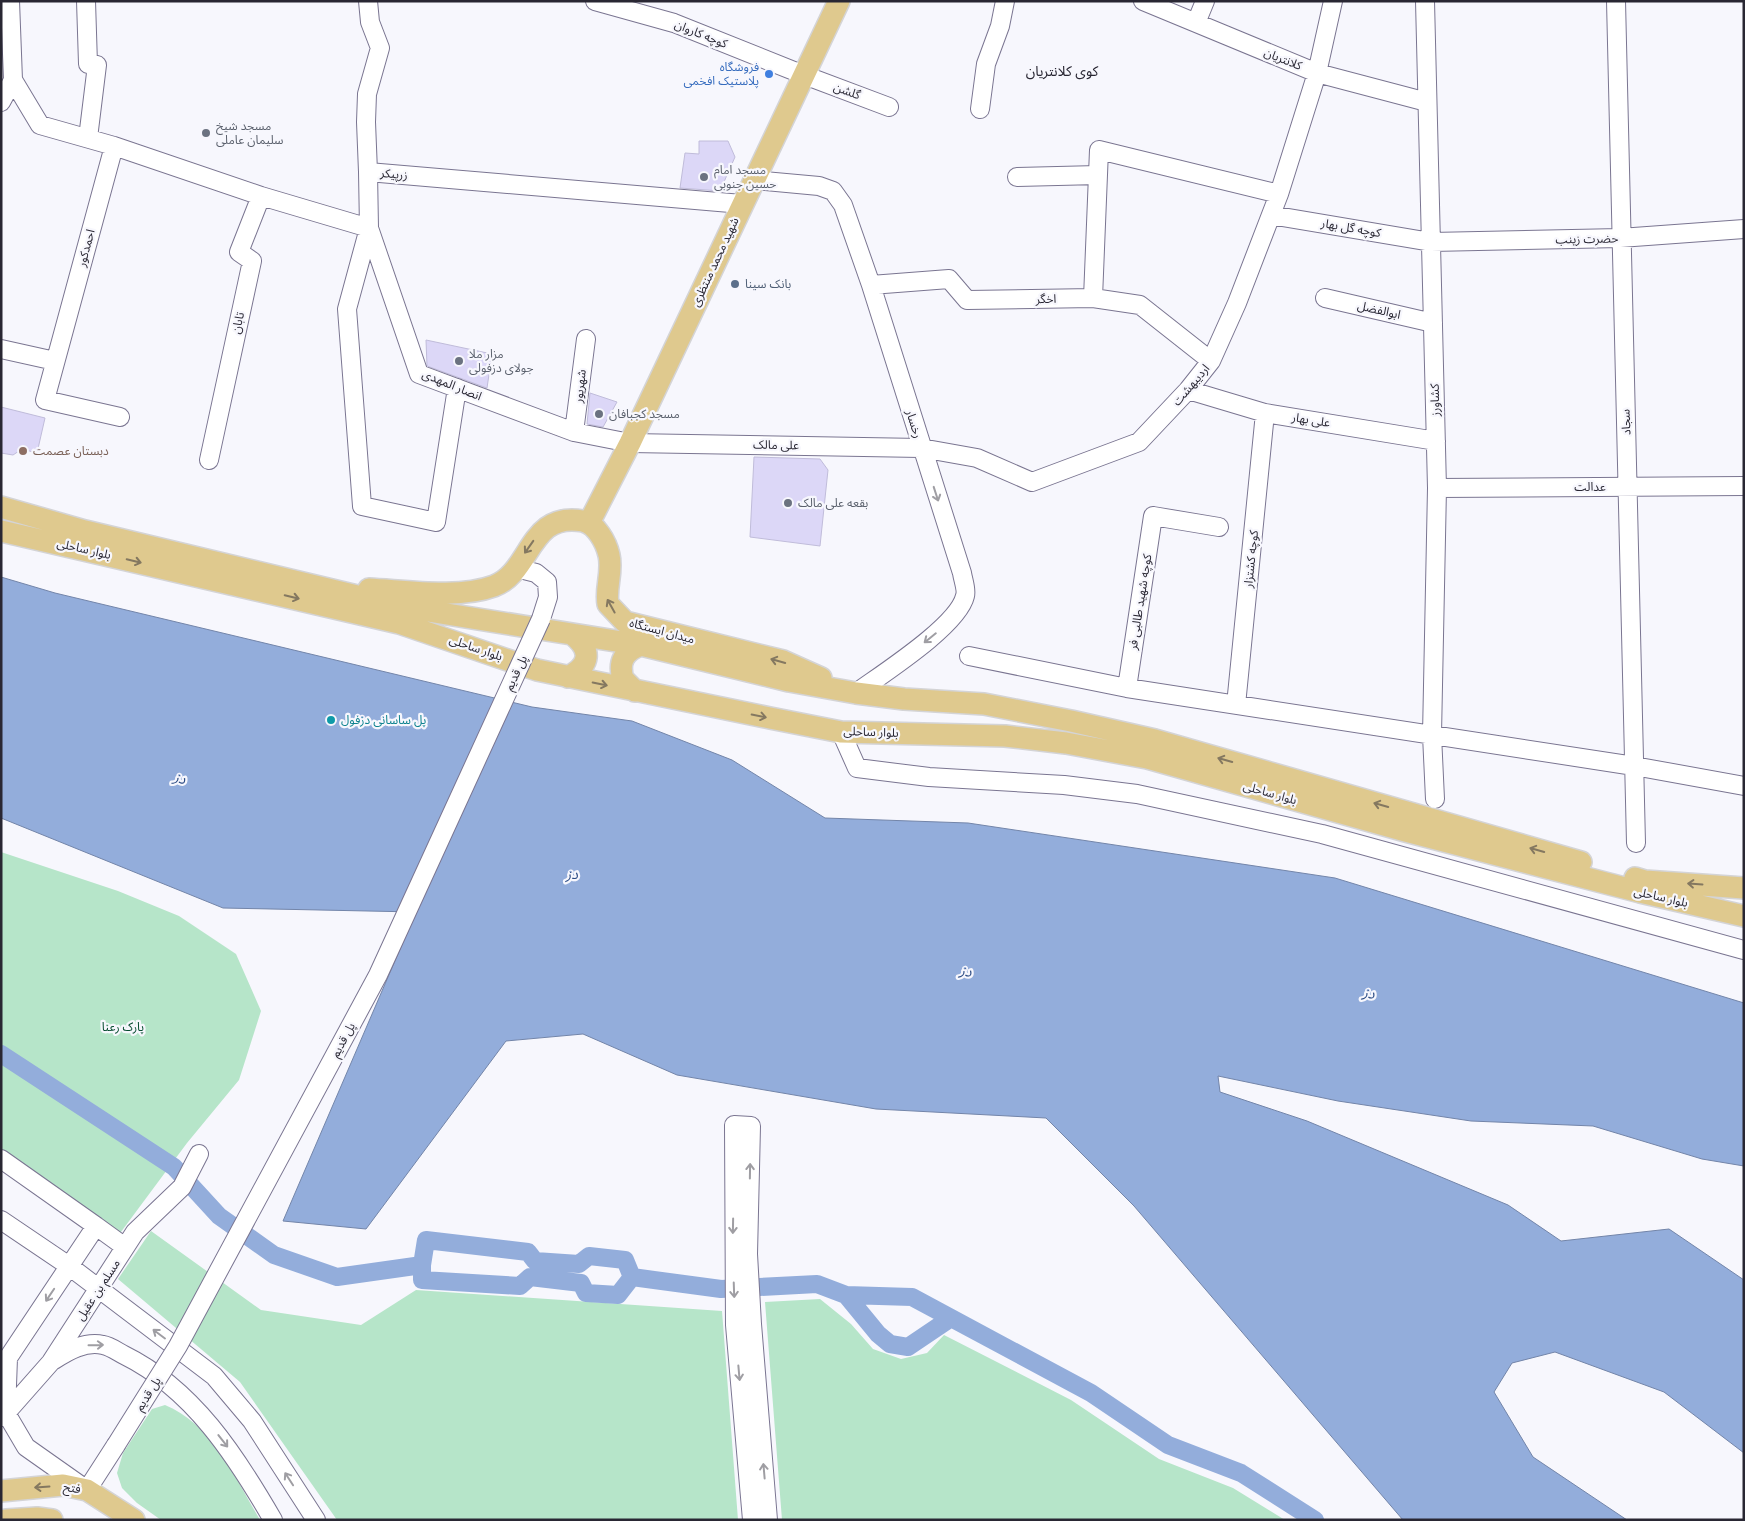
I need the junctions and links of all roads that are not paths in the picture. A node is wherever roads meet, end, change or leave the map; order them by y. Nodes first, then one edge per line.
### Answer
1 (10, 1) edge
2 (86, 1) edge
3 (368, 1) edge
4 (595, 1) edge
5 (840, 1) edge
6 (1005, 1) edge
7 (1143, 1) edge
8 (1205, 1) edge
9 (1333, 1) edge
10 (1425, 1) edge
11 (1616, 1) edge
12 (1196, 23) junction
13 (1317, 73) junction
14 (804, 76) junction
15 (13, 80) junction
16 (1, 102) edge
17 (1427, 102) junction
18 (889, 107) dead end
19 (980, 109) dead end
20 (88, 138) junction
21 (114, 146) junction
22 (368, 172) junction
23 (1098, 175) junction
24 (1017, 177) dead end
25 (754, 180) junction
26 (1279, 194) junction
27 (261, 196) junction
28 (742, 204) junction
29 (1271, 214) junction
30 (370, 228) junction
31 (1744, 229) edge
32 (1620, 238) junction
33 (1430, 242) junction
34 (871, 285) junction
35 (1093, 298) junction
36 (1325, 298) dead end
37 (1432, 323) junction
38 (586, 339) dead end
39 (1, 349) edge
40 (55, 361) junction
41 (1211, 361) junction
42 (457, 388) junction
43 (1188, 390) junction
44 (1265, 413) junction
45 (120, 417) dead end
46 (574, 432) junction
47 (1436, 441) junction
48 (630, 443) junction
49 (921, 448) junction
50 (209, 460) dead end
51 (1744, 486) edge
52 (1628, 487) junction
53 (1437, 488) junction
54 (1, 507) edge
55 (589, 523) junction
56 (1219, 527) dead end
57 (1, 531) edge
58 (516, 568) junction
59 (326, 588) junction
60 (572, 634) junction
61 (641, 645) junction
62 (969, 656) dead end
63 (568, 677) junction
64 (1127, 688) junction
65 (636, 691) junction
66 (856, 693) junction
67 (984, 704) junction
68 (1236, 705) junction
69 (841, 732) junction
70 (983, 735) junction
71 (1432, 735) junction
72 (1634, 766) junction
73 (1744, 786) edge
74 (1435, 799) dead end
75 (1636, 843) dead end
76 (1744, 888) edge
77 (1744, 916) edge
78 (1744, 950) edge
79 (200, 1154) dead end
80 (1, 1159) edge
81 (1, 1220) edge
82 (96, 1226) junction
83 (125, 1247) junction
84 (69, 1266) junction
85 (99, 1288) junction
86 (5, 1356) edge
87 (51, 1362) junction
88 (4, 1417) edge
89 (87, 1490) junction
90 (1, 1492) edge
91 (6, 1520) edge
92 (52, 1520) edge
93 (134, 1520) edge
94 (273, 1520) edge
95 (316, 1520) edge
96 (752, 1520) edge
97 (768, 1520) edge

1 - 15 street
2 - 20 street
3 - 22 street
4 - 14 street, کوچه کاروان
5 - 14 main road, شهید محمد منتظری
6 - 19 street
7 - 12 street, کلانتریان
8 - 12 street
9 - 13 street, اردیبهشت
10 - 17 street, کشاورز
11 - 32 street, سجاد
12 - 13 street, کلانتریان
13 - 17 street, کلانتریان
13 - 26 street, اردیبهشت
14 - 18 street, گلشن
14 - 25 main road, شهید محمد منتظری
15 - 16 street
15 - 20 street
17 - 33 street, کشاورز
20 - 21 street
21 - 27 street
21 - 40 street, احمدکور
22 - 28 street, زرپیکر
22 - 30 street, زرپیکر
23 - 24 street
23 - 26 street
23 - 35 street
25 - 28 main road, شهید محمد منتظری
25 - 34 street, رخسار
26 - 29 street, اردیبهشت
27 - 30 street
27 - 50 street, تابان
28 - 48 main road, شهید محمد منتظری
29 - 33 street, کوچه گل بهار
29 - 41 street, اردیبهشت
30 - 42 street, انصار المهدی
30 - 42 street
31 - 32 street, حضرت زینب
32 - 33 street, حضرت زینب
32 - 52 street, سجاد
33 - 37 street, کشاورز
34 - 35 street, اخگر
34 - 49 street, رخسار
35 - 41 street, اخگر
36 - 37 street, ابوالفضل
37 - 47 street, کشاورز
38 - 46 street, شهریور
39 - 40 street
40 - 45 street, احمدکور
41 - 43 street, اردیبهشت
42 - 46 street, انصار المهدی
43 - 44 street, علی بهار
43 - 49 street, اردیبهشت
44 - 47 street, علی بهار
44 - 68 street, کوچه کشتزار
46 - 48 street, انصار المهدی
47 - 53 street, کشاورز
48 - 49 street, علی مالک
48 - 55 main road, شهید محمد منتظری
49 -> 66 street, رخسار
51 - 52 street, عدالت
52 - 53 street, عدالت
52 - 72 street, سجاد
53 - 71 street, کشاورز
54 - 59 main road, بلوار ساحلی
55 -> 58 main road
66 -> 55 main road, میدان ایستگاه
56 - 64 street, کوچه شهید طالبی فر
57 -> 63 main road, بلوار ساحلی
58 - 59 main road
58 - 89 street, پل قدیم, bridge
59 - 60 main road, بلوار ساحلی
60 - 61 main road, بلوار ساحلی
60 - 63 main road
61 - 65 main road
61 - 66 main road, بلوار ساحلی
62 - 64 street
63 -> 65 main road, بلوار ساحلی
64 - 68 street
65 -> 69 main road, بلوار ساحلی
66 - 67 main road, بلوار ساحلی
67 - 70 main road
76 -> 67 main road, بلوار ساحلی
68 - 71 street
69 - 70 main road, بلوار ساحلی
69 - 78 street
70 - 77 main road, بلوار ساحلی
71 - 72 street
71 - 74 street, کشاورز
72 - 73 street
72 - 75 street, سجاد
79 - 83 street
80 - 82 street, مسلم بن عقیل
81 - 84 street
82 - 83 street, مسلم بن عقیل
82 - 84 street
83 - 85 street, مسلم بن عقیل
84 - 85 street
84 -> 86 street
85 - 87 street, مسلم بن عقیل
95 -> 85 street
86 - 88 street
87 - 88 street, مسلم بن عقیل
87 -> 94 street
88 - 89 street
89 -> 90 main road, فتح
89 - 93 main road, فتح
91 - 92 main road
97 -> 96 street

